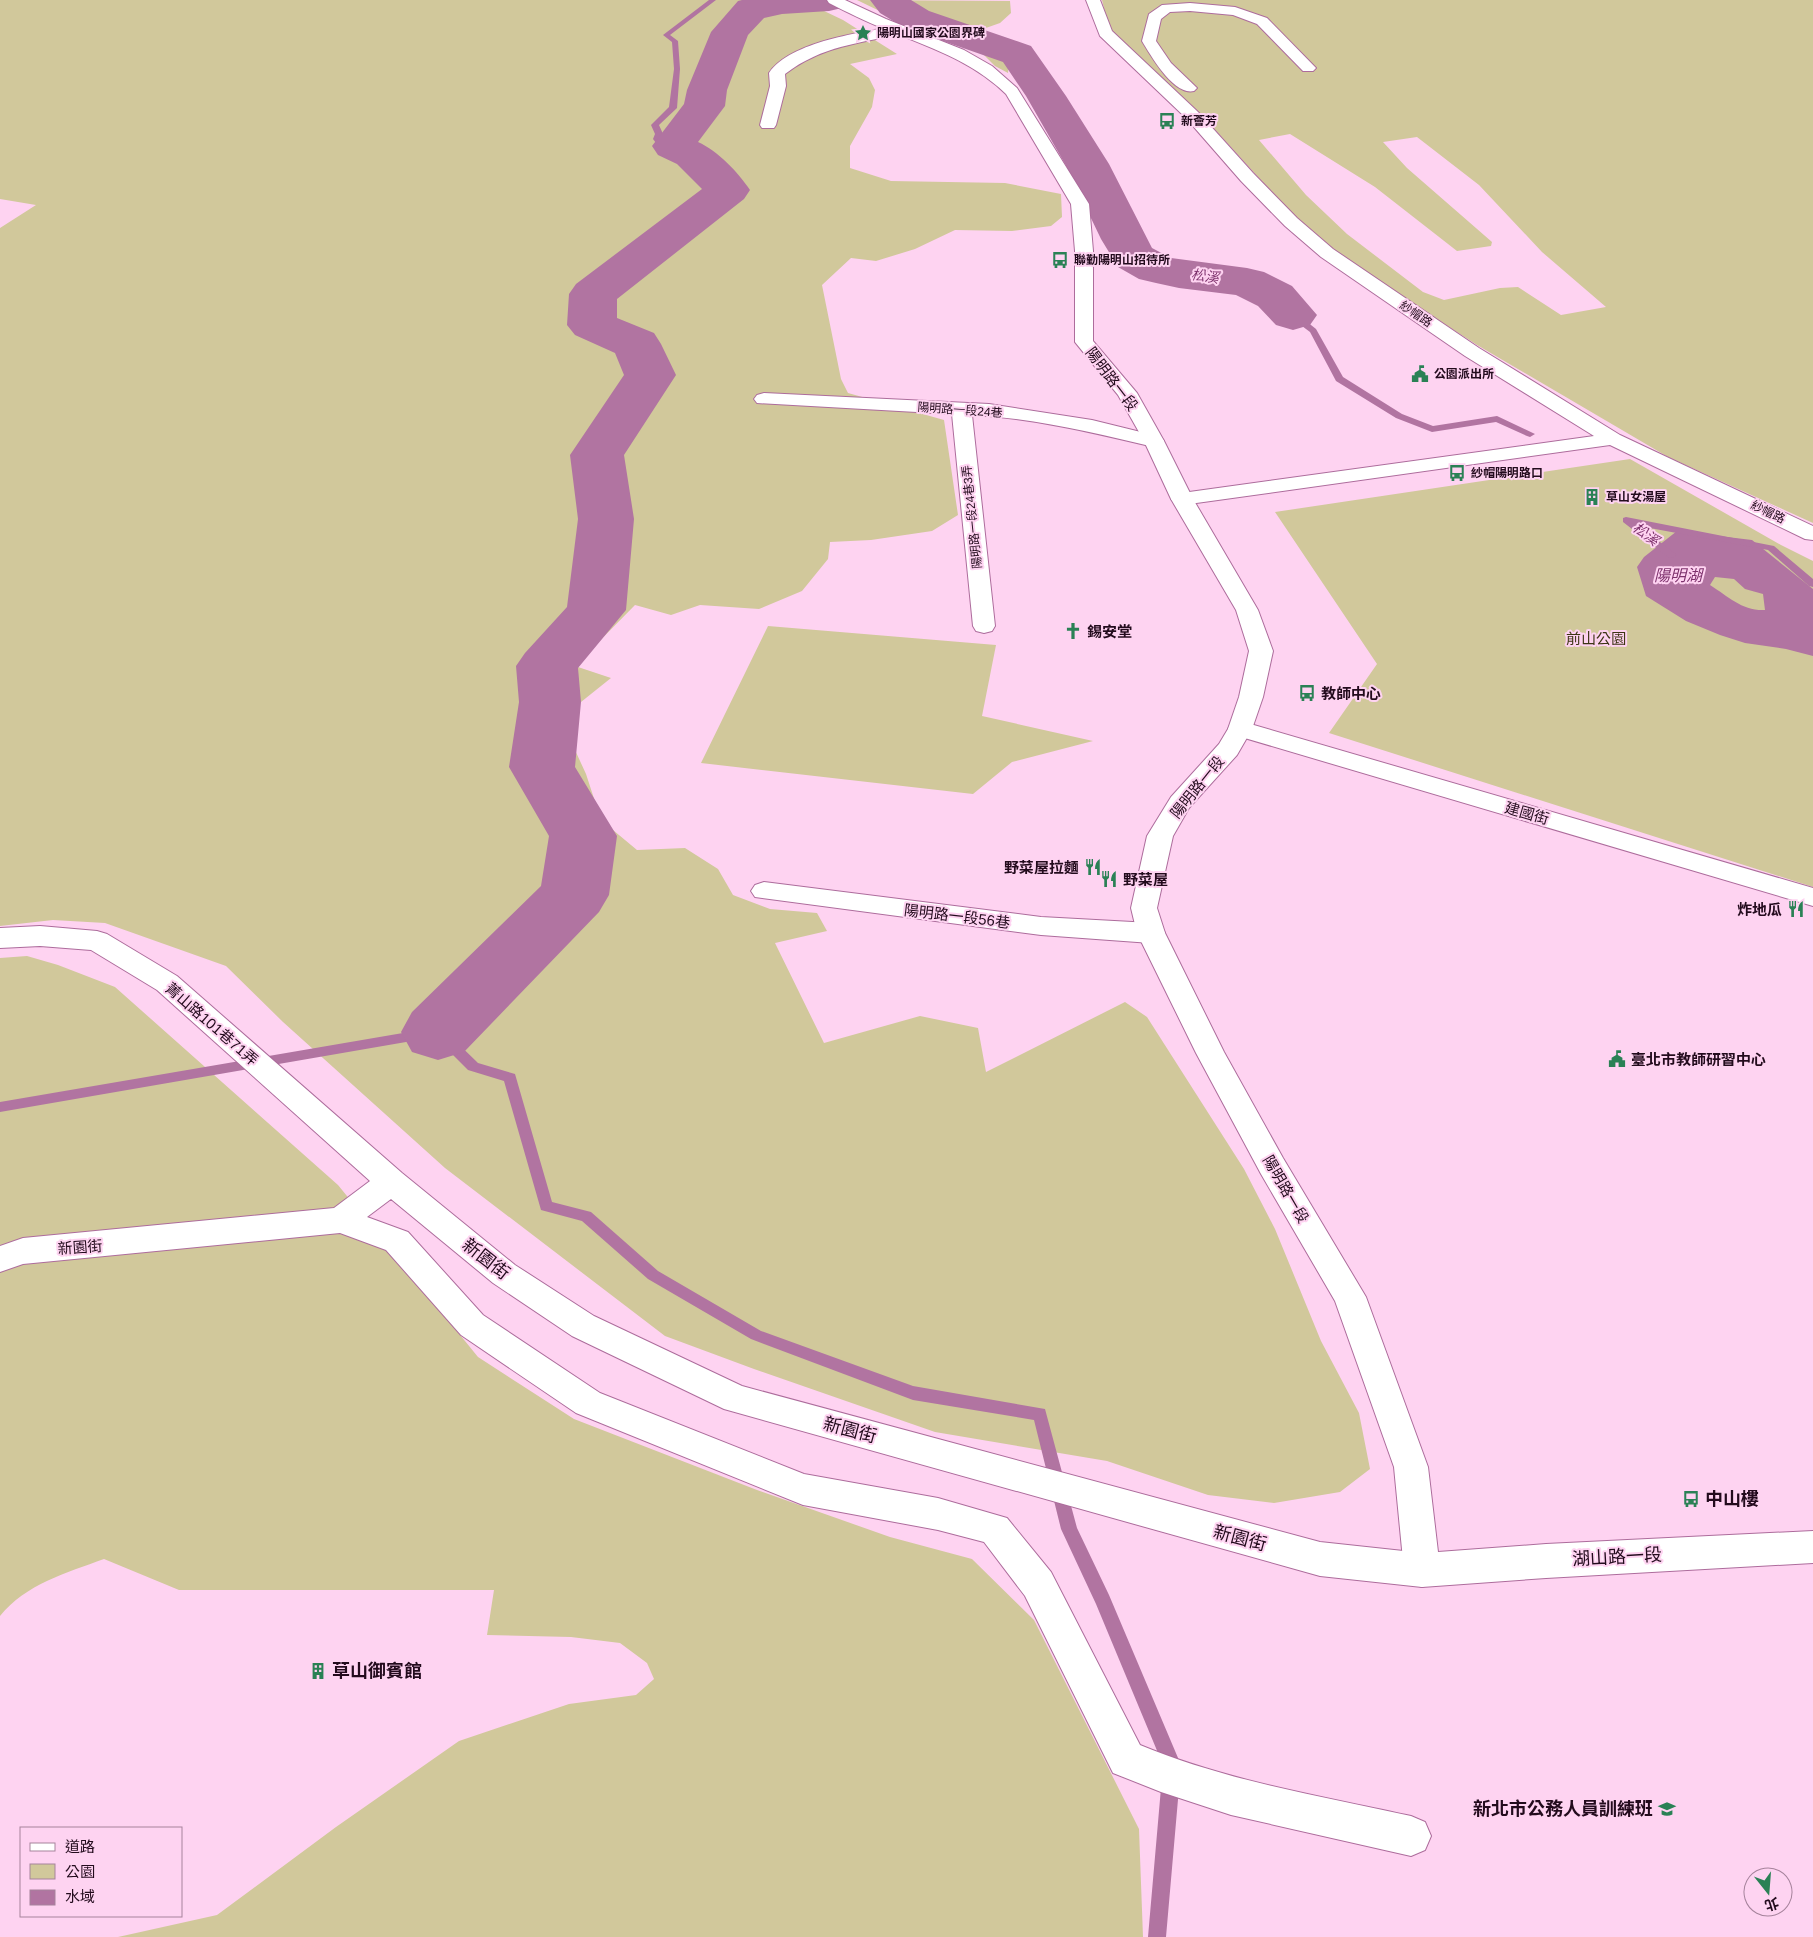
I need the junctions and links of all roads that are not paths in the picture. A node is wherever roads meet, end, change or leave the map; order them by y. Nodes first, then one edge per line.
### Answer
1 (834, 0) edge
2 (1093, 0) edge
3 (891, 27) junction
4 (1308, 68) dead end
5 (1192, 115) junction
6 (768, 125) dead end
7 (764, 399) dead end
8 (961, 409) junction
9 (1613, 439) junction
10 (1154, 441) junction
11 (1182, 499) junction
12 (1813, 534) edge
13 (984, 626) dead end
14 (1240, 729) junction
15 (764, 891) dead end
16 (1813, 896) edge
17 (1151, 933) junction
18 (0, 938) edge
19 (391, 1182) junction
20 (341, 1220) junction
21 (0, 1259) edge
22 (1813, 1548) edge
23 (1422, 1570) junction
24 (1411, 1836) dead end

1 - 3 street, 陽明路一段
2 - 5 street, 紗帽路
3 - 6 street
3 - 10 street, 陽明路一段
4 - 5 street
5 - 9 street, 紗帽路
7 - 8 street, 陽明路一段24巷
8 - 10 street, 陽明路一段24巷
8 - 13 street, 陽明路一段24巷3弄
9 - 11 street
9 - 12 street, 紗帽路
10 - 11 street, 陽明路一段
11 - 14 street, 陽明路一段
14 - 16 street, 建國街
14 - 17 street, 陽明路一段
15 - 17 street, 陽明路一段56巷
17 - 23 street, 陽明路一段
18 - 19 street, 菁山路101巷71弄
19 - 20 street
19 - 23 street, 新園街
20 - 21 street, 新園街
20 - 24 street, 新園街
22 - 23 street, 湖山路一段

